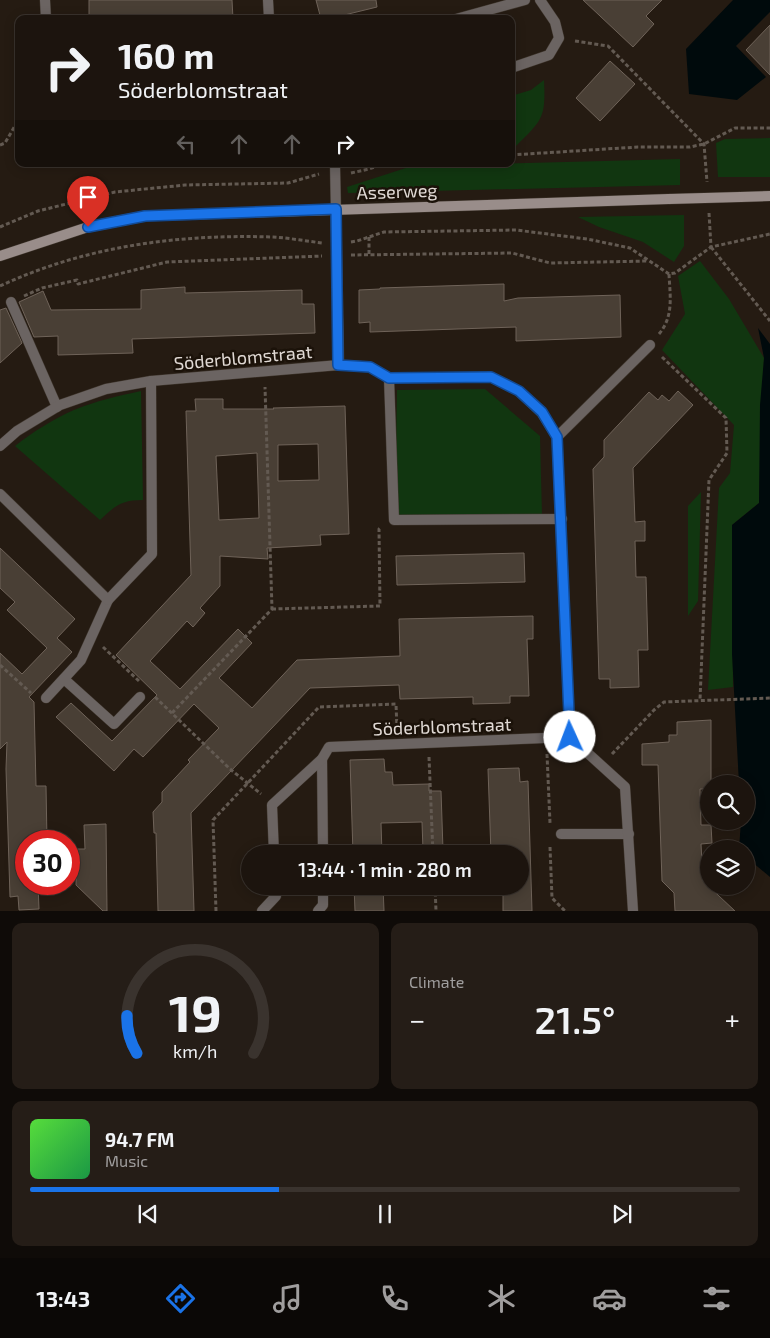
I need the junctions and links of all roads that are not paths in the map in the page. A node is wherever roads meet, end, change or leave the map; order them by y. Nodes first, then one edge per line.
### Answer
1 (45, 0) edge
2 (268, 0) edge
3 (526, 0) edge
4 (540, 0) edge
5 (46, 15) edge
6 (269, 15) edge
7 (471, 15) edge
8 (515, 67) edge
9 (335, 167) edge
10 (770, 196) edge
11 (336, 209) junction
12 (0, 256) edge
13 (11, 302) dead end
14 (650, 345) road end
15 (338, 365) junction
16 (389, 378) junction
17 (151, 381) junction
18 (57, 407) junction
19 (557, 437) junction
20 (0, 446) edge
21 (0, 494) edge
22 (562, 519) junction
23 (108, 600) junction
24 (64, 679) junction
25 (140, 697) dead end
26 (46, 698) road end
27 (570, 737) junction
28 (322, 759) junction
29 (561, 834) dead end
30 (629, 834) junction
31 (274, 845) edge
32 (323, 845) edge
33 (276, 895) edge
34 (323, 895) edge
35 (262, 910) edge
36 (318, 910) edge
37 (633, 910) edge

1 - 5 street
2 - 6 street
3 - 7 street
4 - 8 street
9 - 11 street, Söderblomstraat
10 - 11 street, Asserweg, bridge
11 - 12 street, Asserweg
11 - 15 street, Söderblomstraat
13 - 18 street
14 - 19 street
15 - 16 street, Söderblomstraat
15 - 17 street, Söderblomstraat
16 - 19 street, Söderblomstraat
16 - 22 street
17 - 18 street, Söderblomstraat
17 - 23 street, Söderblomstraat
18 - 20 street, Söderblomstraat
19 - 22 street, Söderblomstraat
21 - 23 street
22 - 27 street, Söderblomstraat
23 - 24 street, Söderblomstraat
24 - 25 street
24 - 26 street, Söderblomstraat
27 - 28 street, Söderblomstraat
27 - 30 street
28 - 31 street, Söderblomstraat
28 - 32 street
29 - 30 street
30 - 37 street
33 - 35 street
34 - 36 street

